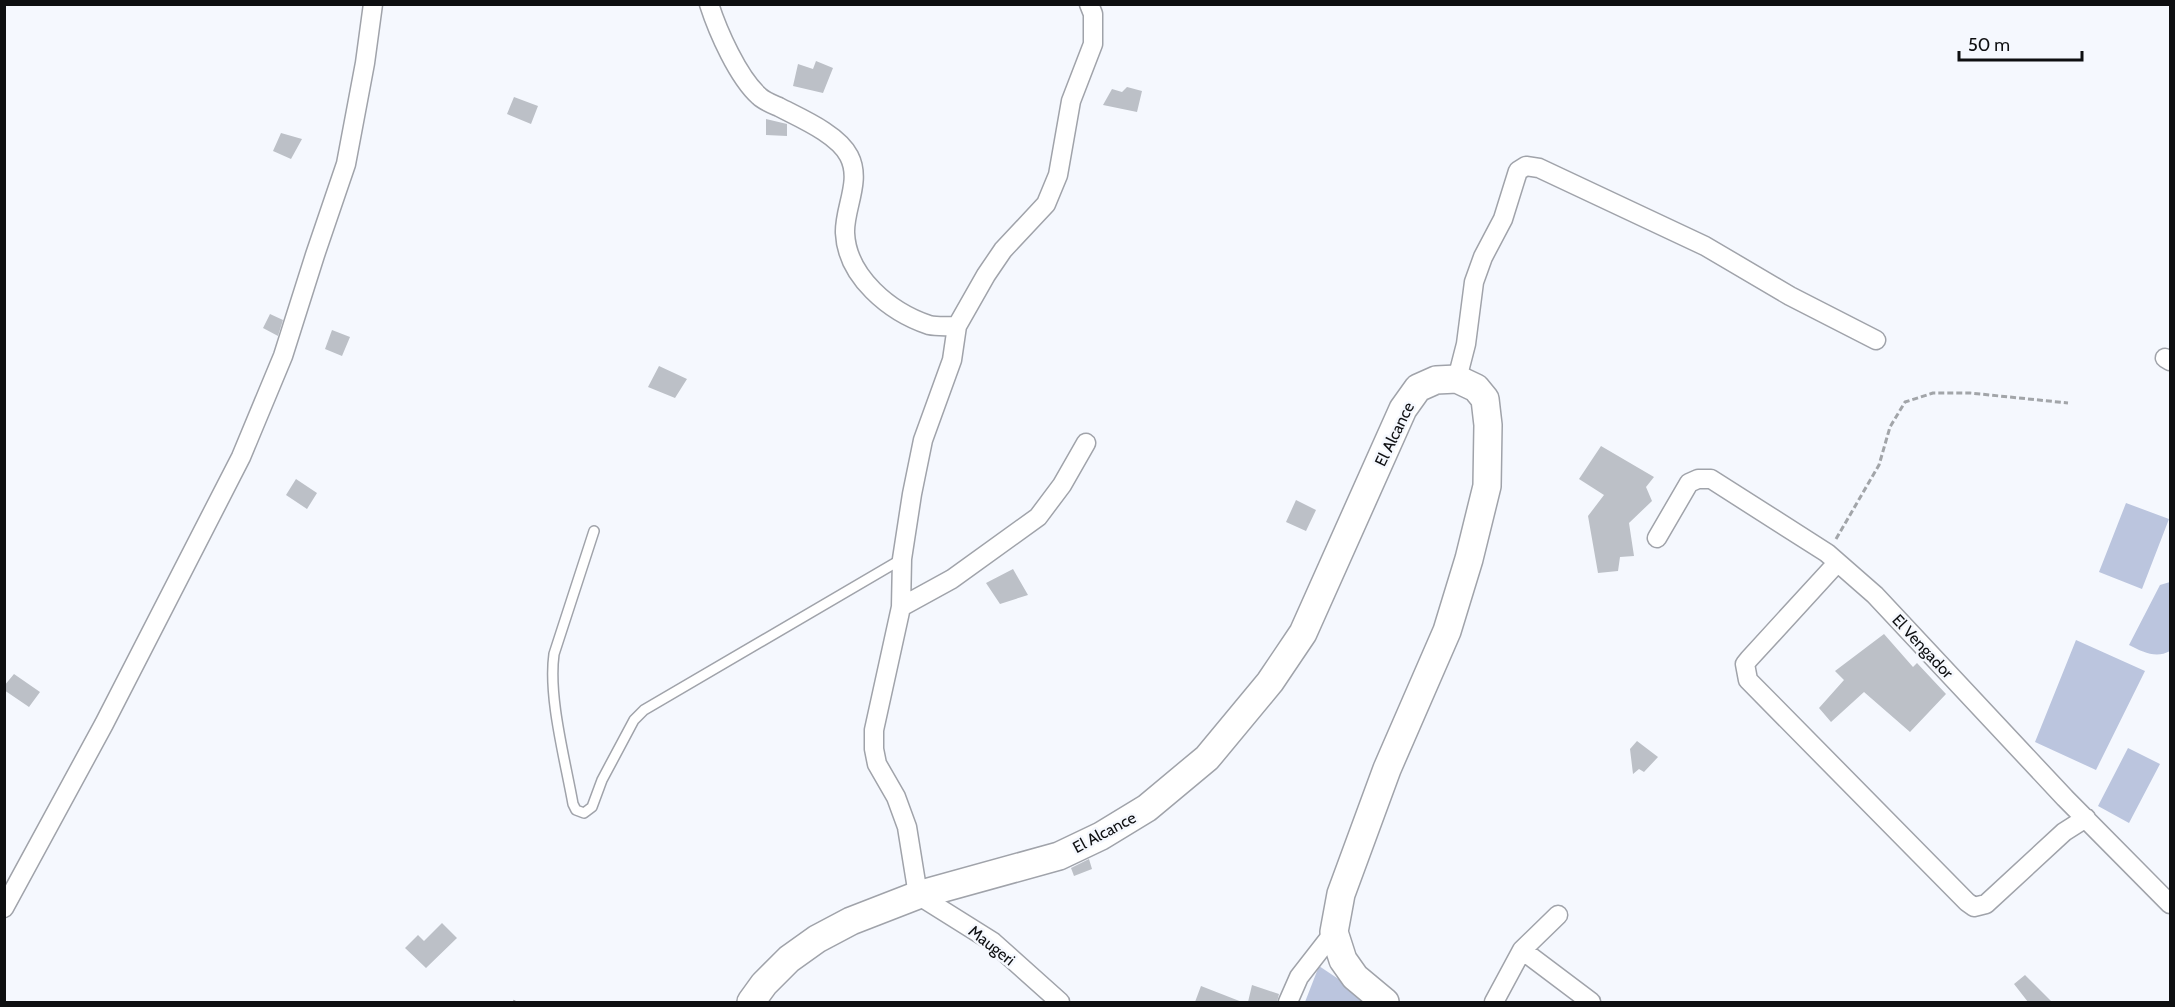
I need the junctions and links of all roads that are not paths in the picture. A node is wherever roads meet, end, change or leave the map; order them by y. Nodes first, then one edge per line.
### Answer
1 (373, 4) edge
2 (709, 4) edge
3 (1089, 4) edge
4 (957, 326) junction
5 (1876, 340) dead end
6 (1457, 379) junction
7 (1086, 443) dead end
8 (594, 531) dead end
9 (1657, 538) dead end
10 (902, 558) junction
11 (1832, 558) junction
12 (901, 607) junction
13 (2086, 818) junction
14 (918, 895) junction
15 (2170, 904) edge
16 (4, 908) edge
17 (1558, 915) dead end
18 (1334, 932) junction
19 (1522, 950) junction
20 (751, 1002) edge
21 (1060, 1002) edge
22 (1288, 1002) edge
23 (1385, 1002) edge
24 (1494, 1002) edge
25 (1591, 1002) edge

1 - 16 street
2 - 4 street
3 - 4 street
4 - 10 street
5 - 6 street
6 - 14 street, El Alcance
6 - 18 street
7 - 12 street
8 - 10 lane
9 - 11 street, El Vengador
10 - 12 street
11 - 13 street, El Vengador
11 - 13 street
12 - 14 street
13 - 15 street, El Vengador
14 - 20 street, El Alcance
14 - 21 street, Maugeri
17 - 19 street
18 - 22 street
18 - 23 street
19 - 24 street
19 - 25 street

